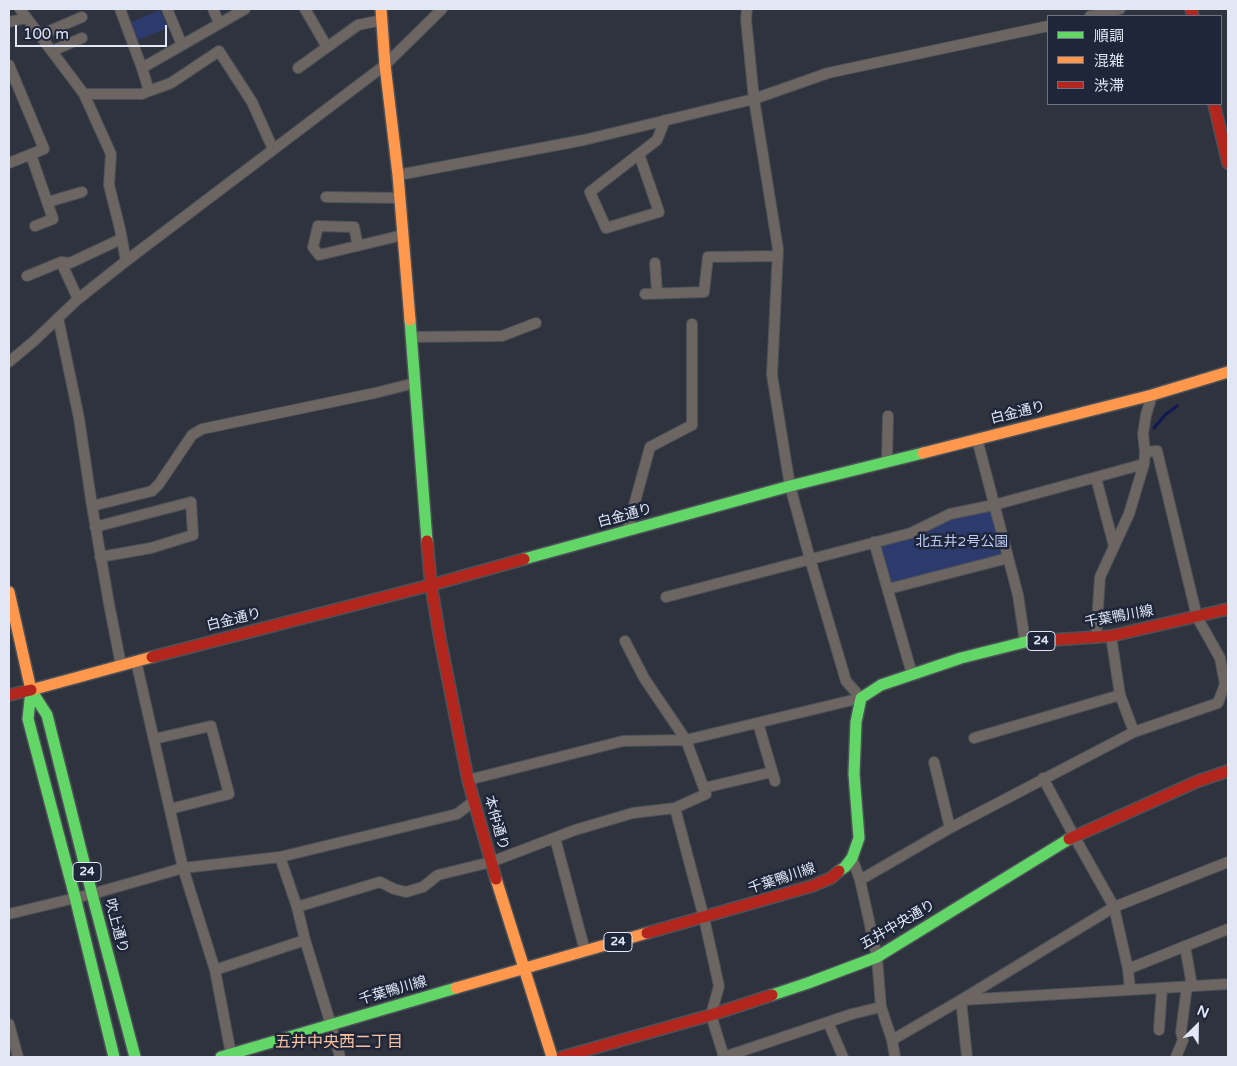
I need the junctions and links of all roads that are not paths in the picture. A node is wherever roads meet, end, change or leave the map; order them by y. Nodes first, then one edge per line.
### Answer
1 (20, 9) edge
2 (120, 9) edge
3 (167, 9) edge
4 (213, 9) edge
5 (245, 9) edge
6 (305, 9) edge
7 (442, 9) edge
8 (747, 9) edge
9 (1120, 9) edge
10 (382, 14) edge
11 (1094, 15) edge
12 (82, 17) dead end
13 (26, 18) junction
14 (9, 22) edge
15 (219, 23) junction
16 (1047, 26) edge
17 (40, 36) junction
18 (82, 38) dead end
19 (182, 46) junction
20 (327, 47) junction
21 (52, 51) junction
22 (9, 65) edge
23 (385, 65) junction
24 (142, 68) junction
25 (298, 68) dead end
26 (149, 91) junction
27 (84, 94) junction
28 (754, 99) junction
29 (1214, 105) edge
30 (665, 120) junction
31 (273, 149) junction
32 (639, 154) junction
33 (31, 155) junction
34 (9, 163) edge
35 (1228, 163) edge
36 (398, 176) junction
37 (82, 192) dead end
38 (326, 197) dead end
39 (400, 198) junction
40 (48, 202) junction
41 (35, 226) dead end
42 (403, 235) junction
43 (121, 239) junction
44 (358, 246) junction
45 (778, 256) junction
46 (126, 261) junction
47 (61, 262) junction
48 (655, 264) dead end
49 (27, 276) dead end
50 (657, 293) junction
51 (645, 294) dead end
52 (78, 299) junction
53 (58, 318) junction
54 (536, 323) dead end
55 (692, 324) dead end
56 (411, 337) junction
57 (9, 362) edge
58 (1228, 372) edge
59 (414, 383) junction
60 (1152, 395) junction
61 (888, 416) dead end
62 (977, 439) junction
63 (1145, 452) junction
64 (887, 461) junction
65 (1144, 464) junction
66 (1096, 478) junction
67 (790, 486) junction
68 (994, 505) junction
69 (92, 506) junction
70 (95, 527) junction
71 (627, 531) junction
72 (874, 542) junction
73 (1114, 546) junction
74 (100, 557) junction
75 (810, 558) junction
76 (1008, 558) junction
77 (432, 588) junction
78 (888, 590) junction
79 (9, 592) edge
80 (666, 597) dead end
81 (1228, 609) edge
82 (1197, 617) junction
83 (1111, 636) junction
84 (1096, 638) junction
85 (625, 641) dead end
86 (1025, 642) junction
87 (136, 661) junction
88 (121, 665) junction
89 (912, 674) junction
90 (1226, 684) edge
91 (31, 690) junction
92 (9, 695) edge
93 (1120, 695) junction
94 (861, 698) junction
95 (758, 723) junction
96 (1134, 732) junction
97 (974, 738) dead end
98 (154, 740) junction
99 (686, 740) junction
100 (934, 762) dead end
101 (1228, 771) edge
102 (1043, 778) junction
103 (468, 780) junction
104 (704, 788) junction
105 (474, 801) junction
106 (674, 808) junction
107 (170, 809) junction
108 (950, 828) junction
109 (1074, 836) junction
110 (555, 838) junction
111 (280, 857) junction
112 (852, 858) junction
113 (491, 862) junction
114 (1228, 862) edge
115 (183, 868) junction
116 (860, 880) junction
117 (92, 894) junction
118 (75, 897) junction
119 (1114, 906) junction
120 (296, 907) junction
121 (9, 914) edge
122 (704, 918) junction
123 (1228, 929) edge
124 (305, 940) junction
125 (1185, 946) junction
126 (585, 951) junction
127 (877, 956) junction
128 (524, 968) junction
129 (1128, 969) junction
130 (215, 970) junction
131 (1228, 984) edge
132 (1190, 986) junction
133 (1162, 988) junction
134 (1130, 990) junction
135 (961, 1000) junction
136 (882, 1007) junction
137 (711, 1015) junction
138 (828, 1022) junction
139 (9, 1024) edge
140 (331, 1025) junction
141 (1159, 1030) dead end
142 (892, 1040) junction
143 (226, 1056) edge
144 (18, 1057) edge
145 (114, 1057) edge
146 (135, 1057) edge
147 (340, 1057) edge
148 (552, 1057) edge
149 (562, 1057) edge
150 (724, 1057) edge
151 (843, 1057) edge
152 (895, 1057) edge
153 (967, 1057) edge
154 (1176, 1057) edge

1 - 13 street
2 - 24 street
3 - 19 street
4 - 15 street
5 - 15 street
6 - 20 street
7 - 23 street
8 - 28 street
9 - 11 street
10 - 20 street
10 - 23 street, 本仲通り
12 - 17 street
13 - 14 street
13 - 17 street
15 - 19 street
16 - 28 street
17 - 21 street
18 - 21 street
19 - 24 street
20 - 25 street
21 - 27 street
22 - 33 street
23 - 31 street
23 - 36 street, 本仲通り
24 - 26 street
26 - 27 street
26 - 31 street
27 - 43 street
28 - 30 street
28 - 45 street
29 - 35 street
30 - 32 street
30 - 36 street
31 - 46 street
32 - 32 street
33 - 34 street
33 - 40 street
36 - 39 street, 本仲通り
37 - 40 street
38 - 39 street
39 - 42 street, 本仲通り
40 - 41 street
42 - 44 street
42 - 56 street, 本仲通り
43 - 46 street
43 - 47 street
44 - 44 street
45 - 50 street
45 - 67 street
46 - 52 street
47 - 49 street
47 - 52 street
48 - 50 street
50 - 51 street
52 - 53 street
53 - 57 street
53 - 69 street
54 - 56 street
55 - 71 street
56 - 59 street, 本仲通り
58 - 60 street, 白金通り
59 - 69 street
59 - 77 street, 本仲通り
60 - 62 street, 白金通り
60 - 63 street
61 - 64 street
62 - 64 street, 白金通り
62 - 68 street
63 - 65 street
63 - 82 street
64 - 67 street, 白金通り
65 - 66 street
65 - 73 street
66 - 68 street
66 - 73 street
67 - 71 street, 白金通り
67 - 75 street
68 - 72 street
68 - 76 street
69 - 70 street
70 - 74 street
70 - 74 street
71 - 77 street, 白金通り
72 - 75 street
72 - 78 street
73 - 84 street
74 - 88 street
75 - 80 street
75 - 94 street
76 - 78 street
76 - 86 street
77 - 87 street, 白金通り
77 - 103 street, 本仲通り
78 - 89 street
79 - 91 street, 吹上通り
81 - 82 street, 千葉鴨川線 / 24
82 - 83 street, 千葉鴨川線 / 24
82 - 90 street
83 - 84 street, 千葉鴨川線 / 24
83 - 93 street
84 - 86 street, 千葉鴨川線 / 24
85 - 99 street
86 - 89 street, 千葉鴨川線 / 24
87 - 88 street, 白金通り
87 - 98 street
88 - 91 street, 白金通り
89 - 94 street, 千葉鴨川線 / 24
90 - 96 street
91 - 92 street
91 - 117 street, 吹上通り / 24
91 - 118 street, 吹上通り / 24
93 - 96 street
93 - 97 street
94 - 95 street
94 - 112 street, 千葉鴨川線 / 24
95 - 99 street
95 - 104 street
96 - 102 street
98 - 107 street
98 - 107 street
99 - 103 street
99 - 104 street
100 - 108 street
101 - 109 street, 五井中央通り
102 - 108 street
102 - 109 street
103 - 105 street, 本仲通り
104 - 106 street
105 - 111 street
105 - 113 street, 本仲通り
106 - 110 street
106 - 122 street
107 - 115 street
108 - 116 street
109 - 119 street
109 - 127 street, 五井中央通り
110 - 113 street
110 - 126 street
111 - 115 street
111 - 120 street
112 - 116 street
112 - 122 street, 千葉鴨川線 / 24
113 - 120 street
113 - 128 street, 本仲通り
114 - 119 street
115 - 117 street
115 - 130 street
116 - 127 street
117 - 118 street
117 - 146 street, 吹上通り / 24
118 - 121 street
118 - 145 street, 吹上通り / 24
119 - 129 street
119 - 135 street
120 - 124 street
122 - 126 street, 千葉鴨川線 / 24
122 - 137 street
123 - 125 street
124 - 130 street
124 - 140 street
125 - 129 street
125 - 132 street
126 - 128 street, 千葉鴨川線 / 24
127 - 136 street
127 - 137 street, 五井中央通り
128 - 140 street, 千葉鴨川線 / 24
128 - 148 street, 本仲通り
129 - 134 street
130 - 143 street
131 - 132 street
132 - 133 street
132 - 154 street
133 - 134 street
133 - 141 street
134 - 135 street
135 - 142 street
135 - 153 street
136 - 138 street
136 - 142 street
137 - 149 street, 五井中央通り
137 - 150 street
138 - 150 street
138 - 151 street
139 - 144 street
140 - 143 street, 千葉鴨川線 / 24
140 - 147 street
142 - 152 street

